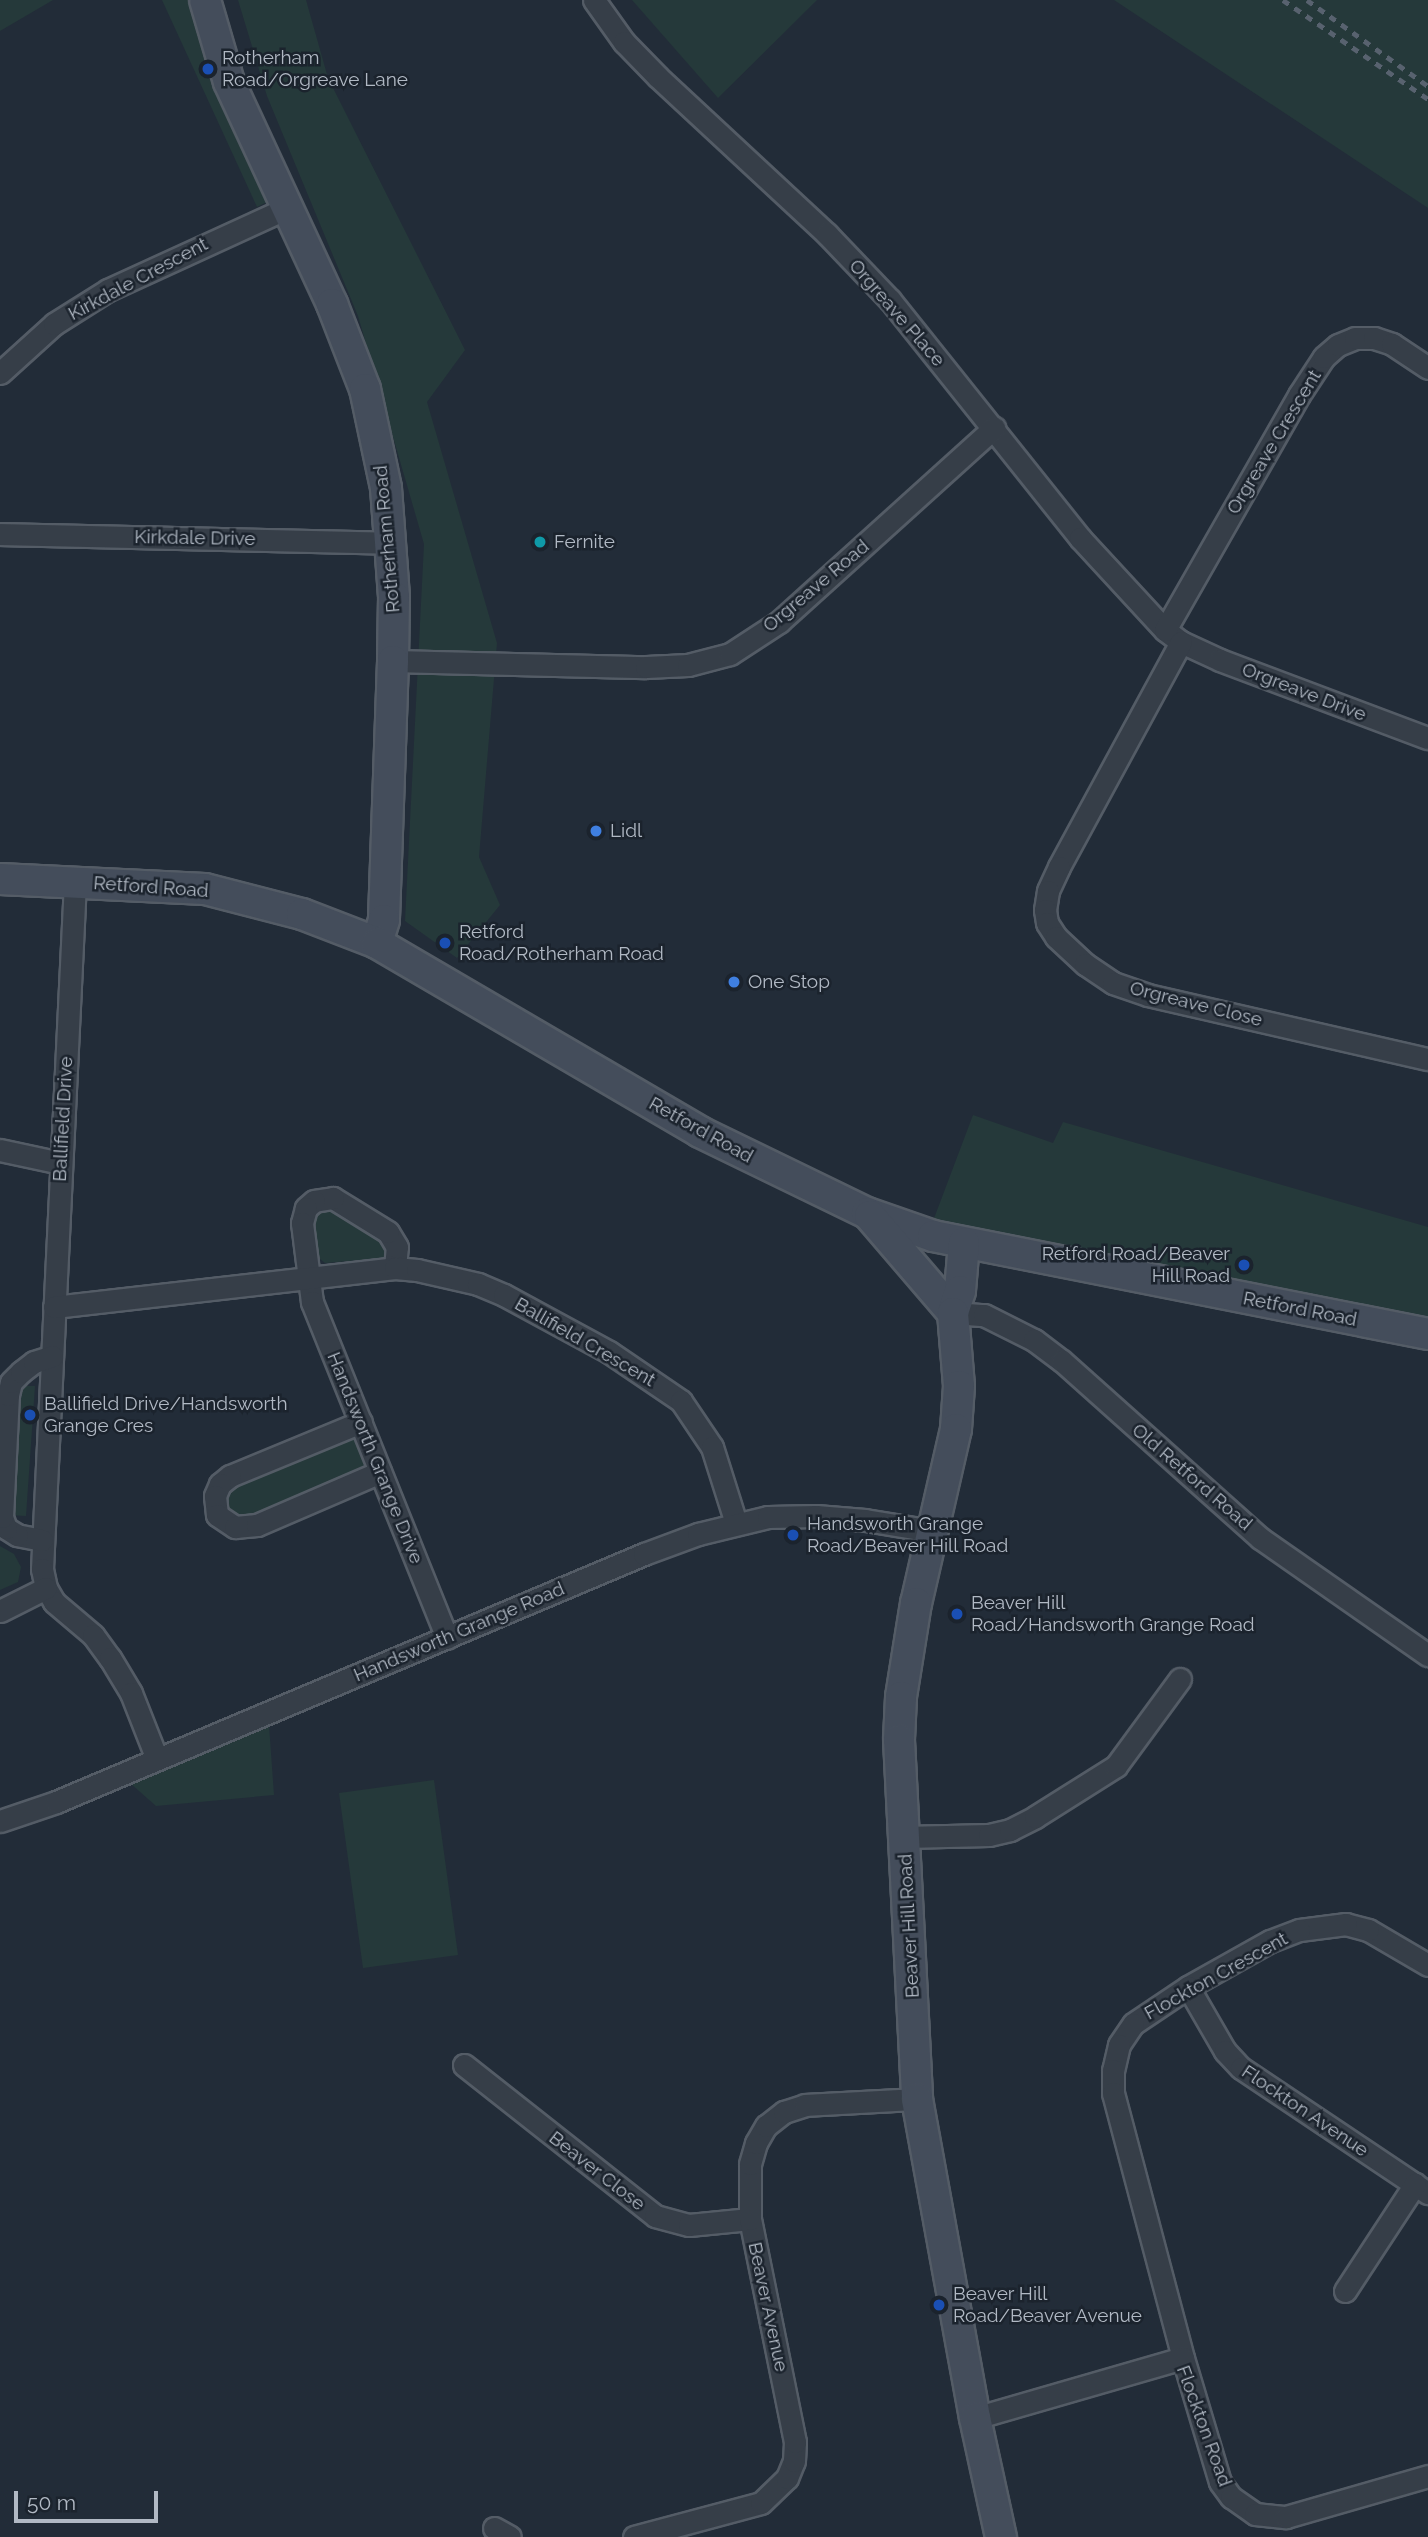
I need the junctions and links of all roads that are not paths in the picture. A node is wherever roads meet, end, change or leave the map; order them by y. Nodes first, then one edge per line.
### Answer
1 (205, 0) edge
2 (594, 0) edge
3 (289, 207) junction
4 (1428, 369) edge
5 (0, 373) edge
6 (994, 428) junction
7 (0, 534) edge
8 (390, 543) junction
9 (1173, 636) junction
10 (393, 661) junction
11 (1428, 738) edge
12 (0, 880) edge
13 (75, 882) junction
14 (377, 943) junction
15 (1428, 1059) edge
16 (0, 1150) edge
17 (60, 1163) junction
18 (867, 1213) junction
19 (933, 1236) junction
20 (964, 1243) junction
21 (395, 1268) junction
22 (307, 1277) junction
23 (947, 1305) junction
24 (54, 1307) junction
25 (1428, 1334) edge
26 (52, 1356) junction
27 (361, 1422) junction
28 (380, 1472) junction
29 (736, 1523) junction
30 (933, 1531) junction
31 (42, 1540) junction
32 (46, 1588) junction
33 (0, 1611) edge
34 (447, 1638) junction
35 (1428, 1655) edge
36 (1180, 1679) dead end
37 (157, 1759) junction
38 (0, 1821) edge
39 (904, 1837) junction
40 (1428, 1965) edge
41 (1188, 1987) junction
42 (464, 2065) dead end
43 (917, 2099) junction
44 (1422, 2189) edge
45 (750, 2218) junction
46 (1345, 2291) dead end
47 (1183, 2358) junction
48 (975, 2417) junction
49 (1428, 2476) edge
50 (634, 2537) edge
51 (1001, 2537) edge

1 - 3 main road, Rotherham Road
2 - 6 street, Orgreave Place
3 - 5 street, Kirkdale Crescent
3 - 8 main road, Rotherham Road
4 - 9 street, Orgreave Crescent
6 - 9 street, Orgreave Place
6 - 10 street, Orgreave Road
7 - 8 street, Kirkdale Drive
8 - 10 main road, Rotherham Road
9 - 11 street, Orgreave Drive
9 - 15 street, Orgreave Close
10 - 14 main road, Rotherham Road
12 - 13 main road, Retford Road
13 - 14 main road, Retford Road
13 - 17 street, Ballifield Drive
14 - 18 main road, Retford Road
16 - 17 street
17 - 24 street, Ballifield Drive
18 - 19 main road, Retford Road
18 - 23 main road
19 - 20 main road, Retford Road
19 - 23 main road, Beaver Hill Road
20 - 23 main road, Beaver Hill Road
20 - 25 main road, Retford Road
21 - 22 street, Ballifield Crescent
21 - 22 street
21 - 29 street, Ballifield Crescent
22 - 24 street, Ballifield Crescent
22 - 27 street, Handsworth Grange Drive
23 - 30 main road, Beaver Hill Road
23 - 35 street, Old Retford Road
24 - 26 street, Ballifield Drive
26 - 31 street, Ballifield Drive
26 - 31 street
27 - 28 street, Handsworth Grange Drive
27 - 28 street
28 - 34 street, Handsworth Grange Drive
29 - 30 street, Handsworth Grange Road
29 - 34 street, Handsworth Grange Road
30 - 39 main road, Beaver Hill Road
31 - 32 street, Ballifield Drive
32 - 33 street
32 - 37 street
34 - 37 street, Handsworth Grange Road
36 - 39 street
37 - 38 street, Handsworth Grange Road
39 - 43 main road, Beaver Hill Road
40 - 41 street, Flockton Crescent
41 - 44 street, Flockton Avenue
41 - 47 street, Flockton Crescent
42 - 45 street, Beaver Close
43 - 45 street, Beaver Avenue
43 - 48 main road, Beaver Hill Road
44 - 46 street, Flockton Avenue
45 - 50 street, Beaver Avenue
47 - 48 street, Flockton Road
47 - 49 street, Flockton Road
48 - 51 main road, Beaver Hill Road

